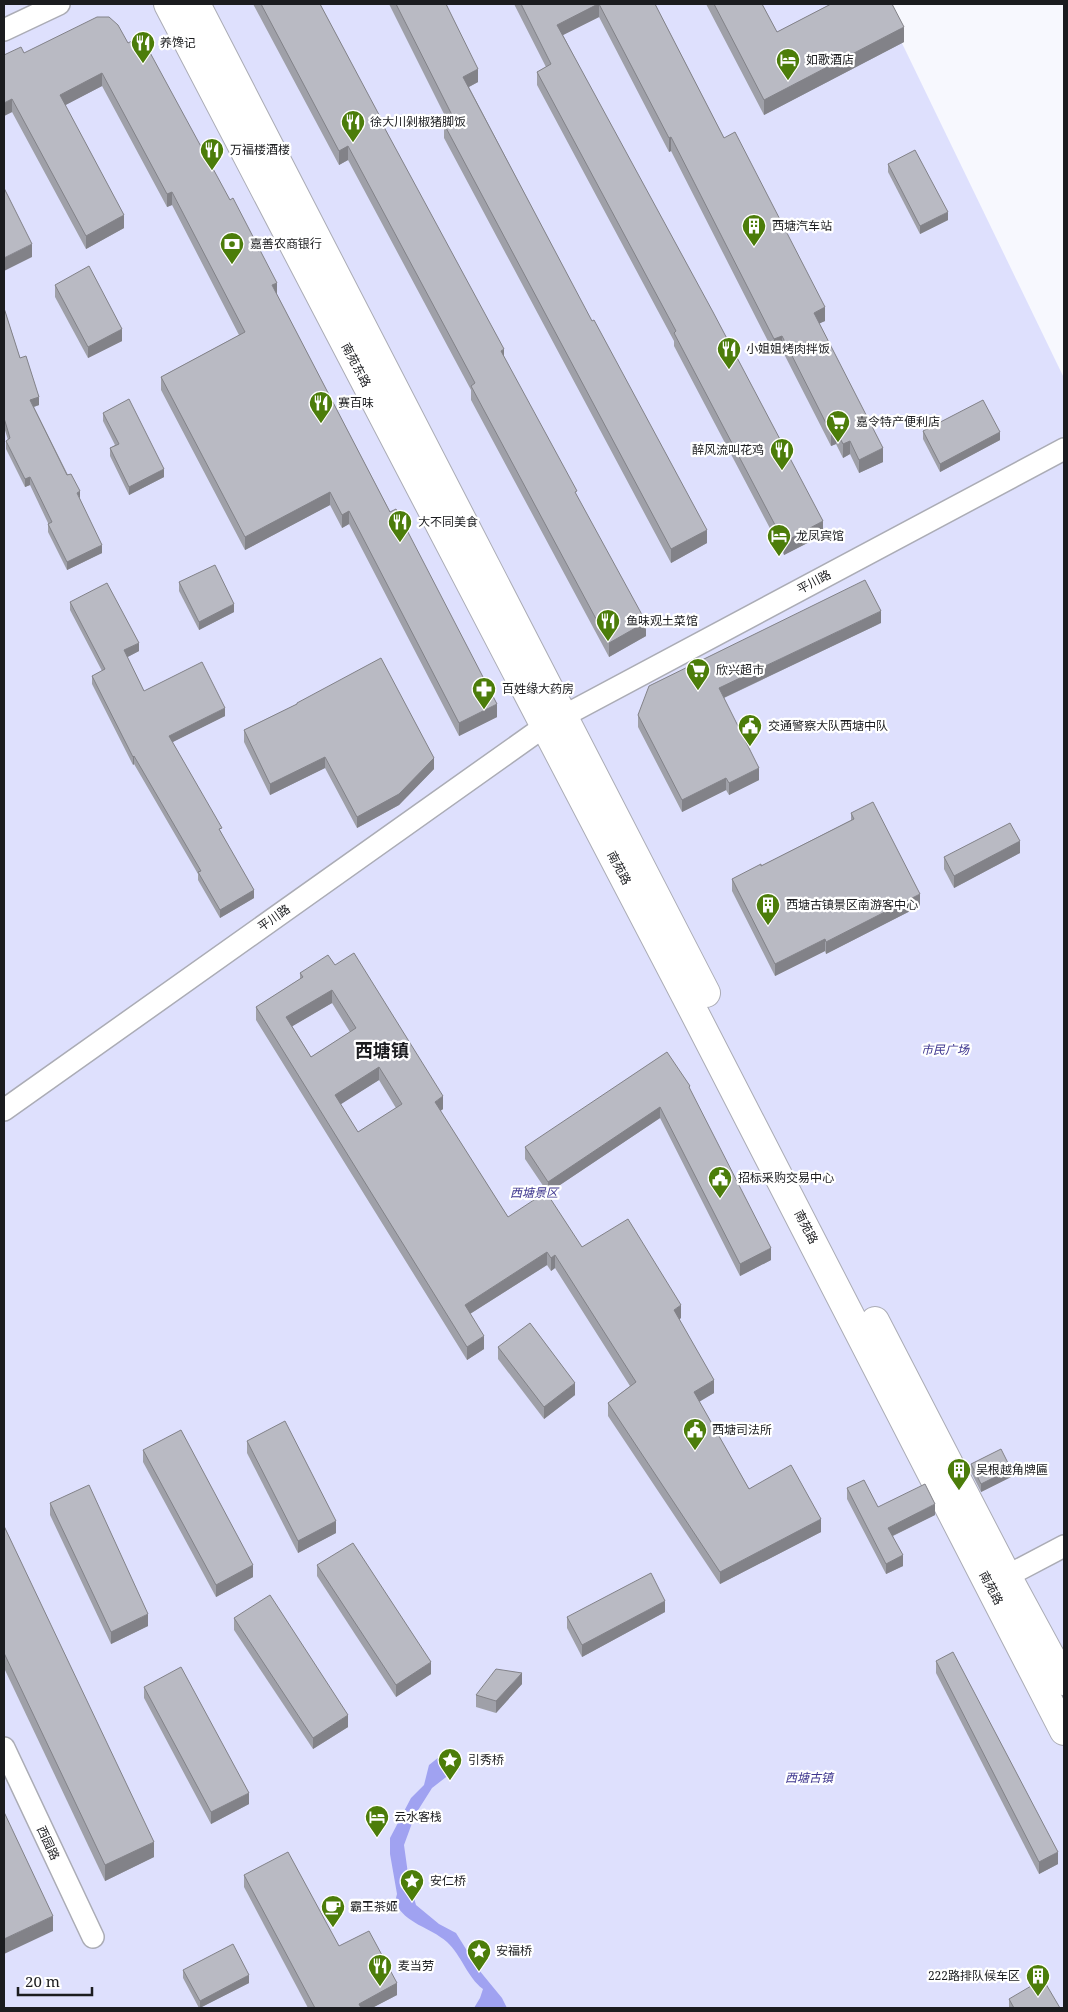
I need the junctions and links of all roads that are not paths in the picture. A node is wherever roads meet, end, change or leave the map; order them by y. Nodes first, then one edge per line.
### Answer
1 (59, 4) edge
2 (168, 4) edge
3 (196, 4) edge
4 (4, 30) edge
5 (1064, 449) edge
6 (554, 720) junction
7 (4, 1110) edge
8 (1064, 1546) edge
9 (1007, 1576) junction
10 (1064, 1681) edge
11 (1064, 1731) edge
12 (4, 1748) edge
13 (93, 1937) dead end

1 - 4 street
2 - 6 main road, 南苑东路
3 - 6 main road, 南苑东路
5 - 6 street, 平川路
6 - 7 street, 平川路
6 - 9 main road, 南苑路
6 - 11 main road, 南苑路
8 - 9 street
9 - 10 main road, 南苑路
12 - 13 street, 西园路

